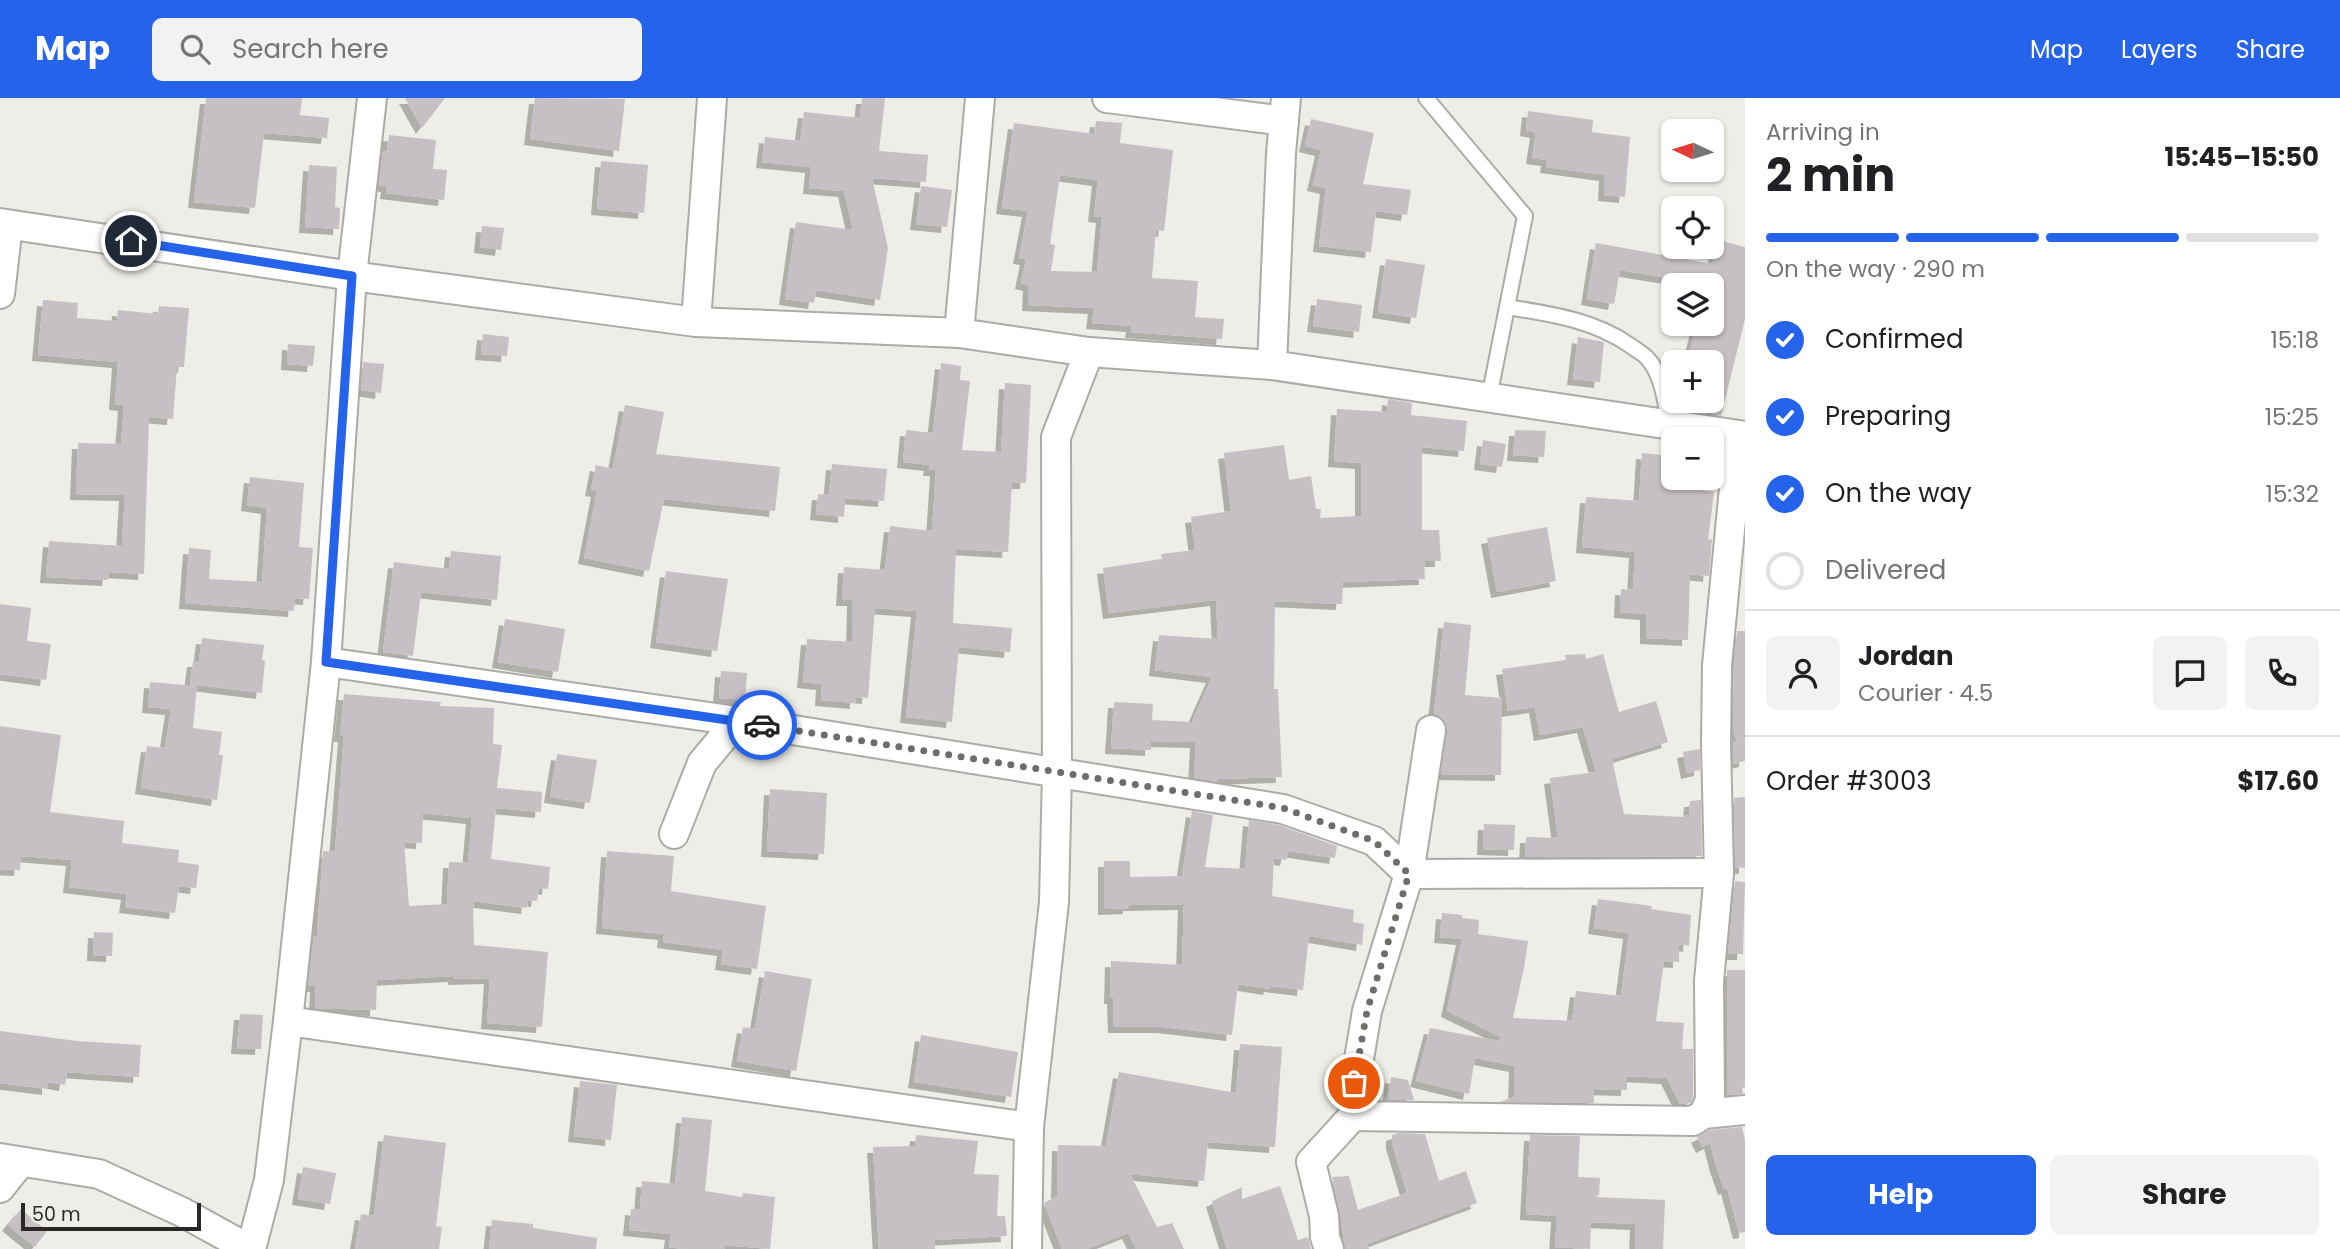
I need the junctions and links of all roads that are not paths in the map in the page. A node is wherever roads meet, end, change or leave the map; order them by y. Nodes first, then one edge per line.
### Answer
1 (372, 98) edge
2 (712, 98) edge
3 (980, 98) edge
4 (1107, 98) edge
5 (1426, 98) edge
6 (1285, 110) edge
7 (4, 224) edge
8 (352, 276) junction
9 (0, 294) edge
10 (1507, 307) junction
11 (696, 323) junction
12 (959, 333) junction
13 (1089, 352) junction
14 (1272, 365) junction
15 (1489, 398) junction
16 (1670, 425) junction
17 (1742, 436) edge
18 (1734, 604) edge
19 (326, 662) junction
20 (737, 721) junction
21 (1431, 730) dead end
22 (1057, 772) junction
23 (674, 834) dead end
24 (1719, 873) junction
25 (1409, 874) junction
26 (288, 1021) junction
27 (1745, 1110) edge
28 (1704, 1114) junction
29 (1353, 1116) junction
30 (1029, 1128) junction
31 (10, 1161) edge
32 (0, 1188) edge
33 (250, 1249) edge
34 (1027, 1249) edge
35 (1329, 1249) edge

1 - 8 street
2 - 11 street
3 - 12 street
4 - 6 street
5 - 10 lane
6 - 14 street
7 - 8 street
7 - 9 street
8 - 11 street
8 - 19 street
10 - 15 lane
10 - 16 lane
11 - 12 street
12 - 13 street
13 - 14 street
13 - 22 street
14 - 15 street
15 - 16 street
16 - 17 street
17 - 18 street
18 - 24 street
19 - 20 street
19 - 26 street
20 - 22 street
20 - 23 street
21 - 25 street
22 - 25 street
22 - 30 street
24 - 25 street
24 - 28 street
25 - 29 street
26 - 30 street
26 - 33 street
27 - 28 street
28 - 29 street
29 - 35 street
30 - 34 street
31 - 32 street
31 - 33 street

